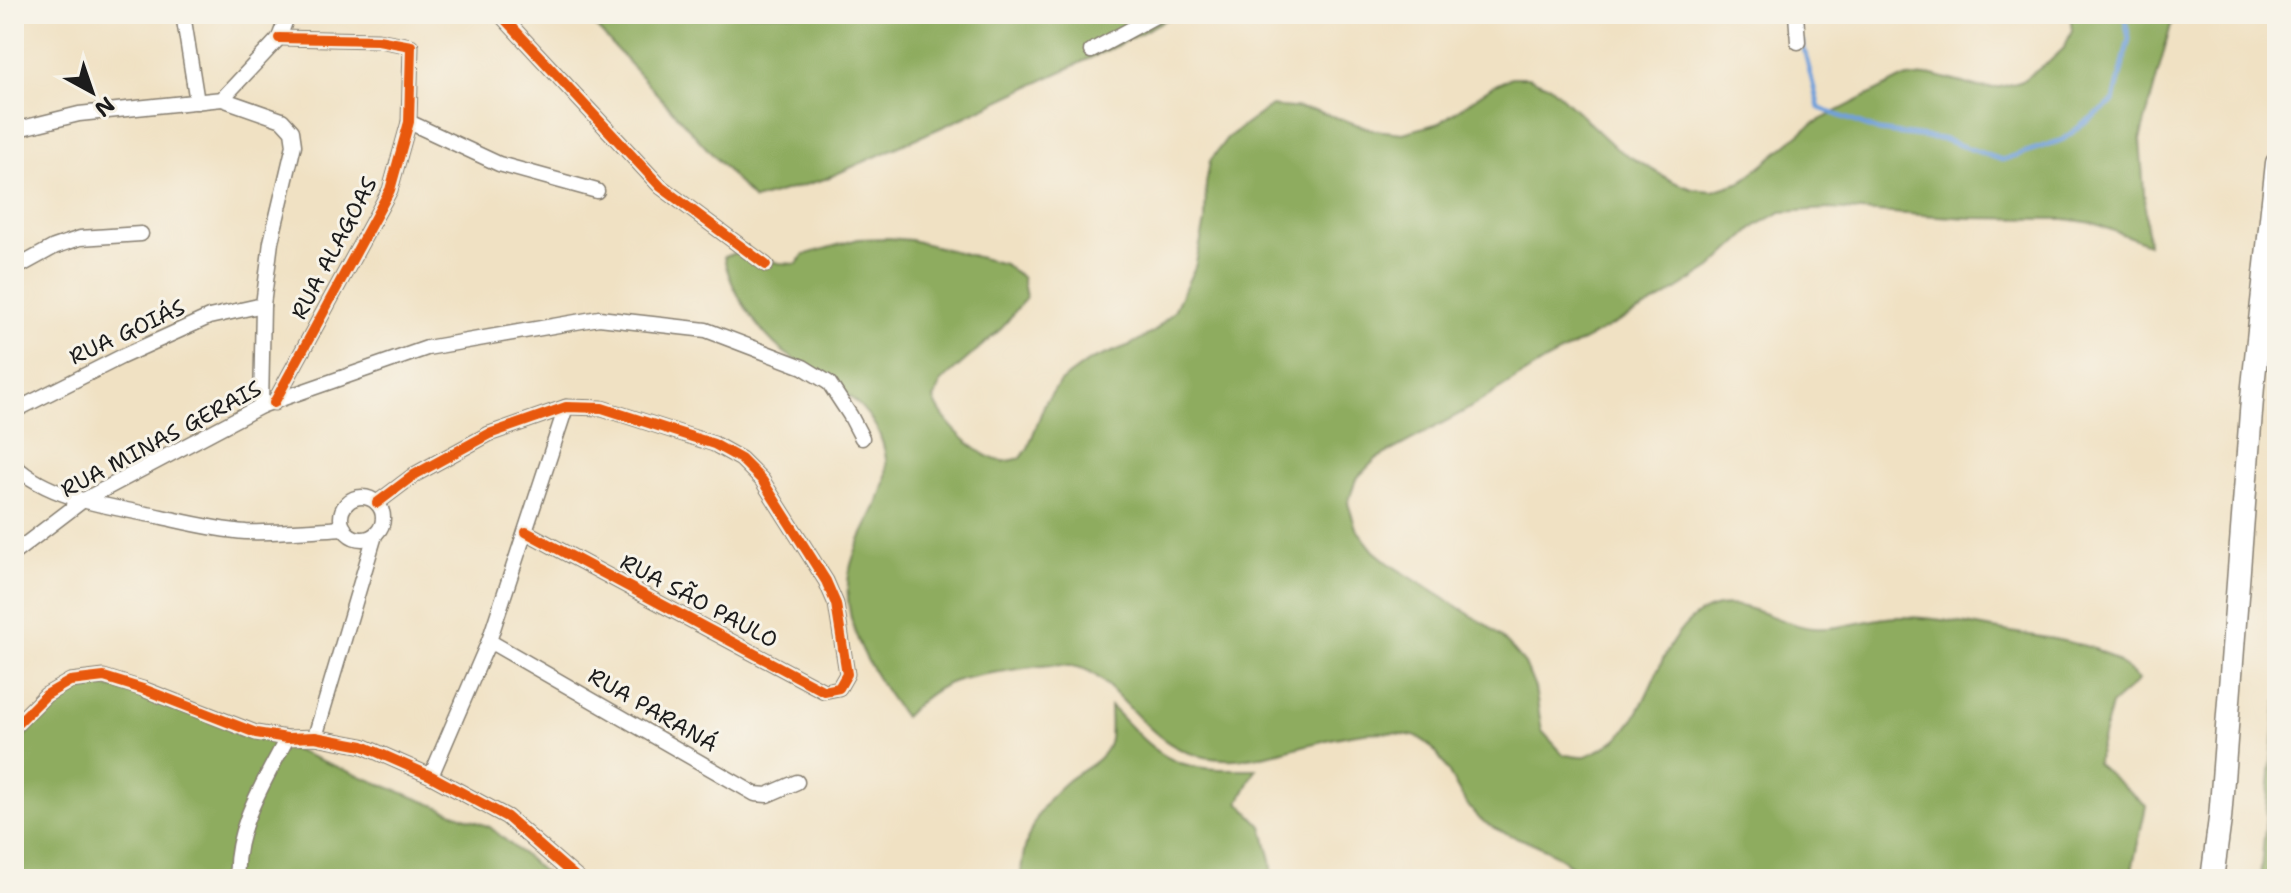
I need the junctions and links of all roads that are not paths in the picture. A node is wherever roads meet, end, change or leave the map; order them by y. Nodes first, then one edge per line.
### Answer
1 (183, 14) edge
2 (288, 14) edge
3 (500, 14) edge
4 (1159, 14) edge
5 (1796, 14) edge
6 (279, 38) junction
7 (1798, 42) dead end
8 (1091, 51) dead end
9 (222, 99) junction
10 (197, 102) junction
11 (409, 122) junction
12 (14, 130) edge
13 (2277, 163) edge
14 (597, 191) dead end
15 (141, 234) dead end
16 (766, 265) dead end
17 (14, 269) edge
18 (263, 305) junction
19 (268, 404) junction
20 (566, 407) junction
21 (14, 411) edge
22 (862, 438) dead end
23 (14, 465) edge
24 (82, 501) junction
25 (377, 503) junction
26 (344, 528) junction
27 (526, 532) junction
28 (375, 535) junction
29 (14, 553) edge
30 (489, 641) junction
31 (14, 727) edge
32 (315, 737) junction
33 (287, 738) junction
34 (431, 776) junction
35 (797, 782) dead end
36 (237, 879) edge
37 (578, 879) edge
38 (2212, 879) edge

1 - 10 street
2 - 6 street
3 - 16 street
4 - 8 street
5 - 7 street
6 - 9 street
6 - 11 street, RUA ALAGOAS
9 - 10 street
9 - 18 street
10 - 12 street
11 - 14 street
11 - 19 street, RUA ALAGOAS
13 - 38 highway
15 - 17 street
18 - 19 street
18 - 21 street, RUA GOIÁS
19 - 22 street, RUA MINAS GERAIS
19 - 24 street, RUA MINAS GERAIS
20 - 25 street
20 - 27 street
20 - 27 street, RUA SÃO PAULO
23 - 24 street
24 - 26 street
24 - 29 street, RUA MINAS GERAIS
25 - 26 street
25 - 28 street
26 - 28 street
27 - 30 street
28 - 32 street
30 - 34 street
30 - 35 street, RUA PARANÁ
31 - 33 street
32 - 33 street
32 - 34 street
33 - 36 street
34 - 37 street

